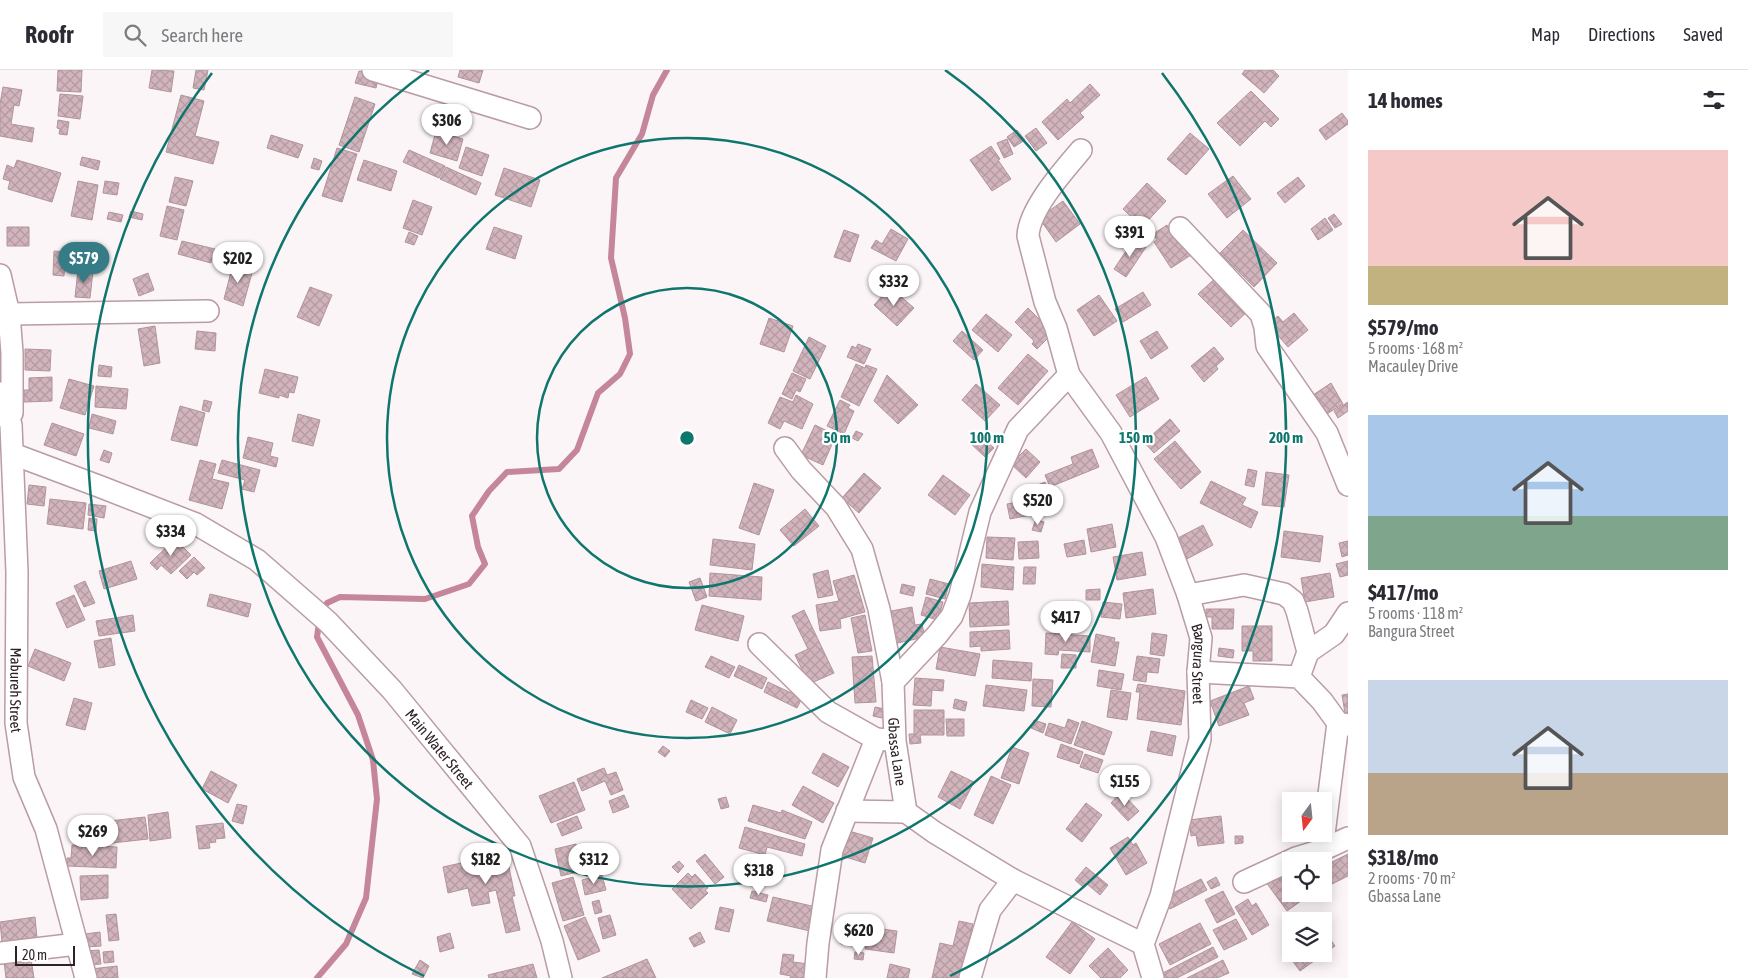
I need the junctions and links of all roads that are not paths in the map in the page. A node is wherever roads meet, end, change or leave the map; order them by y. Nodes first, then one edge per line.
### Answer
1 (373, 70) edge
2 (530, 118) dead end
3 (1081, 150) dead end
4 (1180, 228) dead end
5 (0, 275) edge
6 (208, 310) dead end
7 (5, 315) edge
8 (1069, 375) junction
9 (0, 393) edge
10 (11, 425) junction
11 (786, 448) dead end
12 (13, 454) junction
13 (1348, 485) edge
14 (1188, 595) junction
15 (1348, 614) edge
16 (759, 644) dead end
17 (1308, 652) junction
18 (1198, 672) junction
19 (1299, 677) junction
20 (893, 682) junction
21 (1343, 724) edge
22 (886, 740) junction
23 (847, 811) junction
24 (906, 812) junction
25 (1348, 838) edge
26 (1322, 850) junction
27 (1013, 880) junction
28 (1244, 882) dead end
29 (77, 944) junction
30 (1143, 944) junction
31 (0, 953) edge
32 (86, 978) edge
33 (561, 978) edge
34 (815, 978) edge
35 (970, 978) edge
36 (1152, 978) edge

1 - 2 street
3 - 8 street
4 - 13 street
5 - 7 street
6 - 7 street
7 - 10 street
8 - 14 street, Bangura Street
8 - 20 street
9 - 10 street, Mabureh Street
10 - 12 street, Mabureh Street
11 - 20 street, Gbassa Lane
12 - 29 street, Mabureh Street
12 - 33 street, Main Water Street
14 - 17 street
14 - 18 street, Bangura Street
15 - 17 street
16 - 22 street
17 - 19 street
18 - 19 street
18 - 30 street, Bangura Street
19 - 21 street
20 - 22 street, Gbassa Lane
21 - 26 street
22 - 23 street
22 - 24 street, Gbassa Lane
23 - 24 street
23 - 34 street
24 - 27 street
25 - 26 street
26 - 28 street
27 - 30 street
27 - 35 street
29 - 31 street
29 - 32 street, Mabureh Street
30 - 36 street

